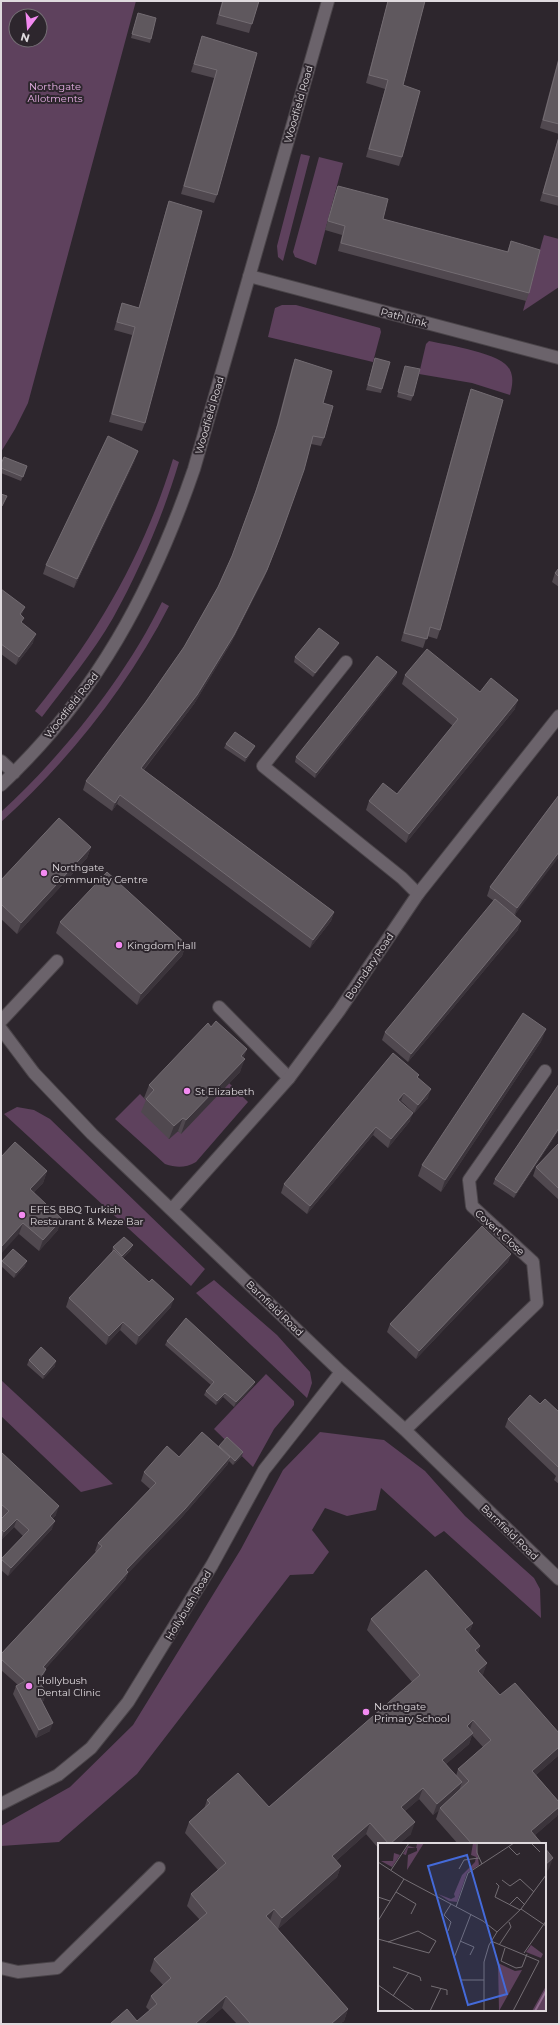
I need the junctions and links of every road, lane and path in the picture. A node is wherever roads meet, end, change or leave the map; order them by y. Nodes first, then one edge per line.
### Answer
1 (328, 1) edge
2 (249, 276) junction
3 (559, 358) edge
4 (346, 662) dead end
5 (559, 716) edge
6 (1, 761) edge
7 (14, 773) junction
8 (1, 785) edge
9 (418, 894) junction
10 (57, 961) dead end
11 (218, 1006) dead end
12 (1, 1021) edge
13 (1, 1029) edge
14 (545, 1071) dead end
15 (289, 1078) junction
16 (172, 1209) junction
17 (341, 1372) junction
18 (404, 1430) junction
19 (559, 1580) edge
20 (1, 1804) edge
21 (159, 1868) dead end
22 (1, 1968) edge

1 - 2 street, Woodfield Road
2 - 3 street, Path Link
2 - 7 street, Woodfield Road
4 - 9 street
5 - 9 street, Boundary Road
6 - 7 street
7 - 8 street, Woodfield Road
9 - 15 street, Boundary Road
10 - 12 street
11 - 15 street
13 - 16 street, Barnfield Road
14 - 18 street, Covert Close
15 - 16 street, Boundary Road
16 - 17 street, Barnfield Road
17 - 18 street, Barnfield Road
17 - 20 street, Hollybush Road
18 - 19 street, Barnfield Road
21 - 22 street

